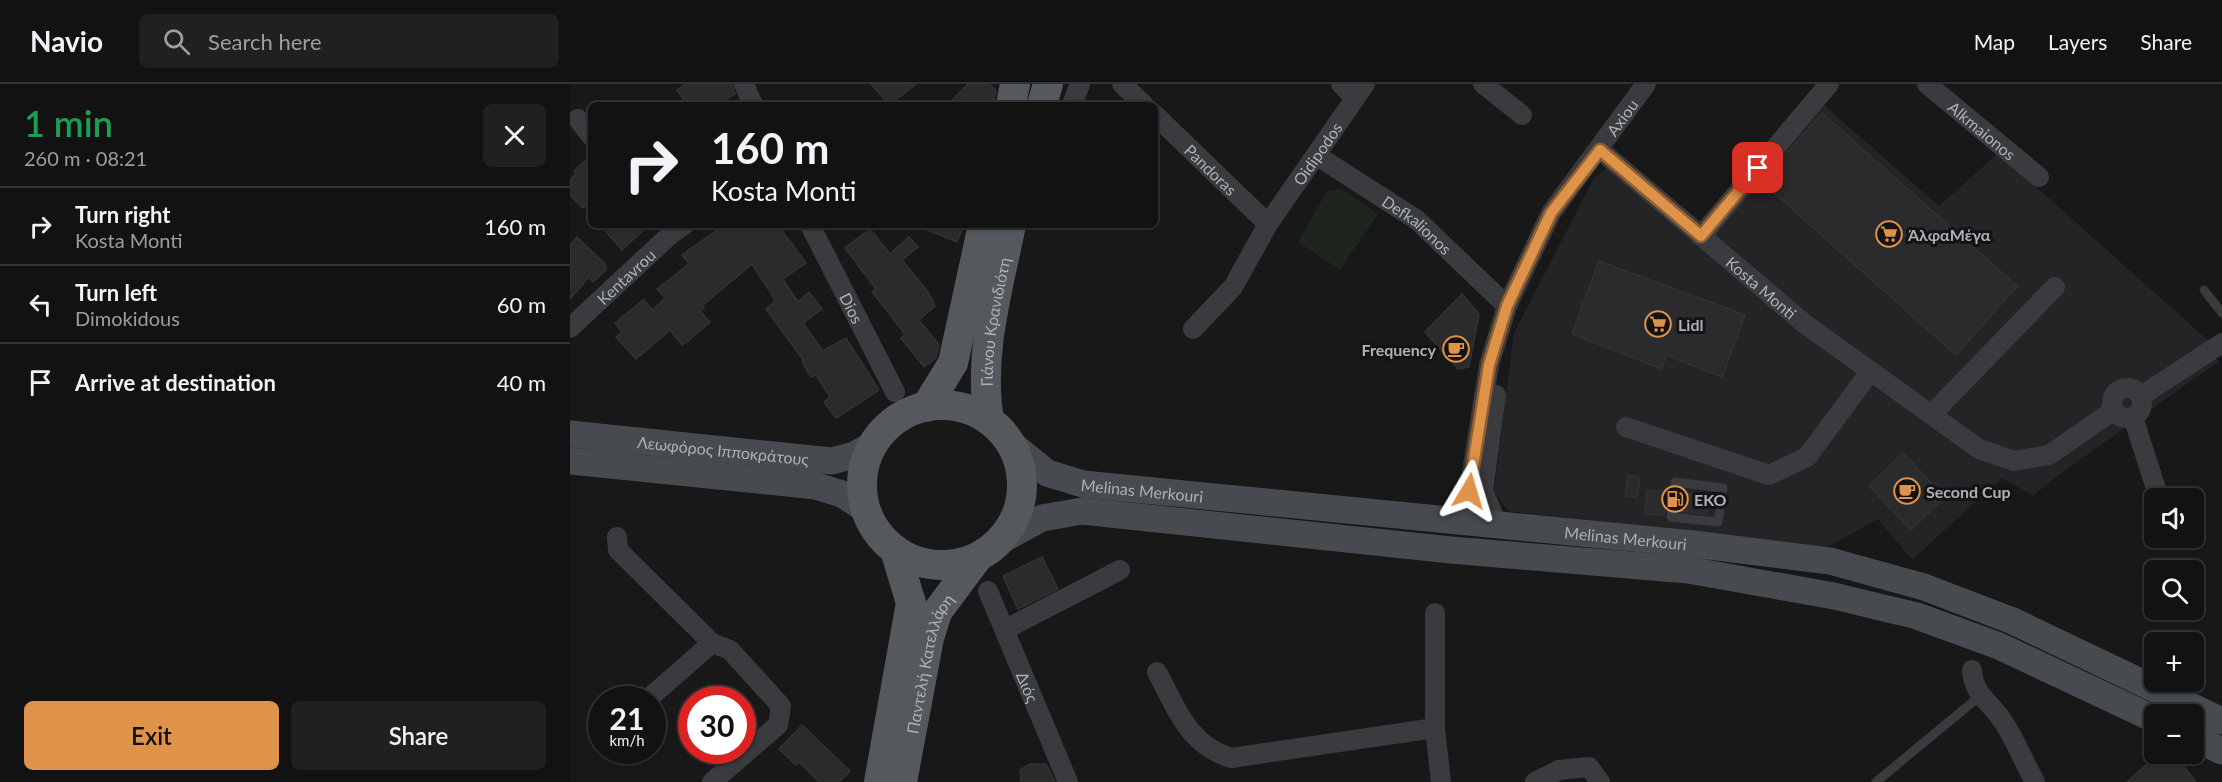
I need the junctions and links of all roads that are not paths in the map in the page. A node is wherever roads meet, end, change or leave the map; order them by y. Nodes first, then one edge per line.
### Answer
1 (1016, 84) edge
2 (1047, 84) edge
3 (1080, 84) edge
4 (1122, 84) edge
5 (1483, 84) edge
6 (1646, 84) edge
7 (1829, 84) edge
8 (1927, 84) edge
9 (746, 85) edge
10 (1354, 89) edge
11 (752, 102) edge
12 (1012, 102) edge
13 (1043, 102) edge
14 (1073, 102) edge
15 (1141, 102) edge
16 (1522, 115) dead end
17 (1158, 118) edge
18 (578, 120) dead end
19 (588, 132) edge
20 (1600, 150) junction
21 (1316, 155) junction
22 (2038, 177) dead end
23 (1268, 224) junction
24 (673, 228) edge
25 (812, 228) edge
26 (982, 228) edge
27 (1010, 228) edge
28 (1701, 236) junction
29 (2055, 287) dead end
30 (2204, 290) dead end
31 (1507, 306) junction
32 (2222, 313) edge
33 (570, 328) edge
34 (1193, 329) dead end
35 (2222, 343) edge
36 (1870, 372) junction
37 (895, 392) dead end
38 (2141, 396) junction
39 (926, 407) junction
40 (2114, 410) junction
41 (1932, 414) junction
42 (2133, 417) junction
43 (989, 420) junction
44 (1626, 427) dead end
45 (570, 434) edge
46 (1009, 442) junction
47 (873, 445) junction
48 (570, 461) edge
49 (2156, 488) edge
50 (1722, 496) dead end
51 (865, 509) junction
52 (1720, 511) dead end
53 (1442, 519) junction
54 (1498, 526) junction
55 (1694, 531) junction
56 (617, 537) dead end
57 (988, 549) junction
58 (895, 550) junction
59 (1120, 570) dead end
60 (988, 591) dead end
61 (1435, 613) dead end
62 (1006, 629) junction
63 (712, 643) junction
64 (1972, 670) dead end
65 (1157, 672) dead end
66 (663, 686) edge
67 (1980, 696) junction
68 (2144, 714) edge
69 (2222, 721) edge
70 (1435, 728) junction
71 (2204, 742) edge
72 (2222, 751) edge
73 (1595, 774) edge
74 (712, 782) edge
75 (879, 782) edge
76 (902, 782) edge
77 (1068, 782) edge
78 (1441, 782) edge
79 (1535, 782) edge
80 (1876, 782) edge
81 (2035, 782) edge

1 - 12 main road
2 - 13 main road
3 - 14 street
4 - 15 street
5 - 16 street
6 - 20 street, Axiou
7 - 28 street
8 - 22 street, Alkmaionos
9 - 11 street
10 - 21 street, Oidipodos
17 - 23 street, Pandoras
18 - 19 street
20 - 28 street, Kosta Monti
20 - 31 street, Axiou
21 - 23 street, Oidipodos
21 - 31 street, Defkalionos
23 - 34 street, Oidipodos
24 - 33 street, Kentavrou
25 - 37 street, Dios
26 - 39 main road, Γιάνου Κρανιδιότη
27 - 43 main road, Γιάνου Κρανιδιότη
28 - 36 street, Kosta Monti
29 - 41 street
30 - 32 lane
31 - 53 street, Axiou
31 - 54 street, Axiou
35 - 38 street
36 - 41 street, Kosta Monti
36 - 44 street
38 - 40 street
38 - 42 street
39 - 43 main road
39 - 47 main road
40 - 41 street, Kosta Monti
40 - 42 street
42 - 49 street
43 - 46 main road
45 - 47 main road, Λεωφόρος Ιπποκράτους
46 - 53 main road, Melinas Merkouri
46 - 57 main road
47 - 51 main road
48 - 51 main road, Λεωφόρος Ιπποκράτους
50 - 55 lane
51 - 58 main road
52 - 55 lane
53 - 54 main road, Melinas Merkouri
54 - 55 main road, Melinas Merkouri
55 - 69 main road, Melinas Merkouri
56 - 63 street
57 - 58 main road
57 - 68 main road, Melinas Merkouri
57 - 76 main road, Παντελή Κατελλάρη
58 - 75 main road, Παντελή Κατελλάρη
59 - 62 street
60 - 62 street, Διός
61 - 70 street
62 - 77 street, Διός
63 - 66 street
63 - 74 street
64 - 67 street
65 - 70 street
67 - 80 lane
67 - 81 street
70 - 78 street
71 - 72 main road
73 - 79 street

